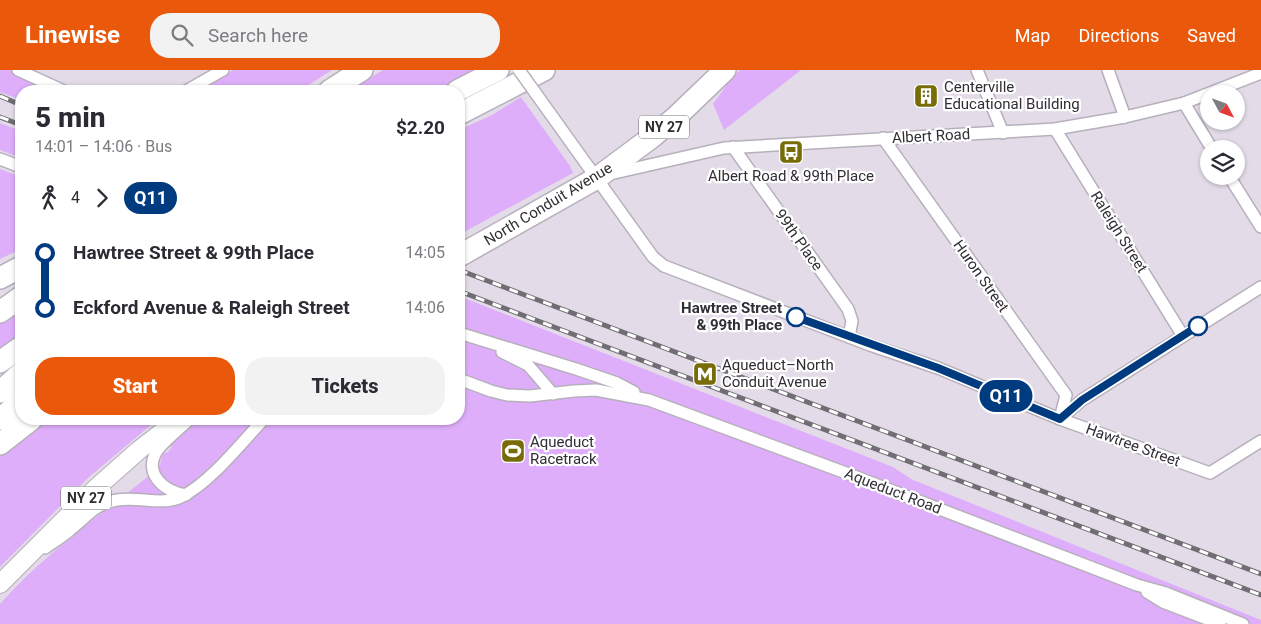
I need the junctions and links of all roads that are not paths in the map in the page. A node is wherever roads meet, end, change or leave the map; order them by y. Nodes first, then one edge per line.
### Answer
1 (18, 70) edge
2 (222, 70) edge
3 (362, 70) edge
4 (498, 70) edge
5 (519, 70) edge
6 (544, 70) edge
7 (725, 70) edge
8 (977, 70) edge
9 (1108, 70) edge
10 (1261, 73) edge
11 (51, 85) edge
12 (196, 85) edge
13 (338, 85) edge
14 (465, 87) edge
15 (1184, 103) junction
16 (465, 111) edge
17 (1125, 117) junction
18 (1055, 129) junction
19 (1003, 133) junction
20 (883, 138) junction
21 (1207, 140) edge
22 (733, 148) junction
23 (0, 159) edge
24 (15, 165) edge
25 (597, 178) junction
26 (1235, 185) edge
27 (1261, 227) edge
28 (465, 253) edge
29 (15, 270) edge
30 (0, 278) edge
31 (1261, 287) edge
32 (15, 301) edge
33 (0, 312) edge
34 (465, 335) edge
35 (465, 335) edge
36 (1183, 336) junction
37 (849, 337) junction
38 (15, 351) edge
39 (0, 362) edge
40 (15, 378) edge
41 (465, 381) edge
42 (0, 392) edge
43 (553, 394) junction
44 (649, 400) junction
45 (15, 406) edge
46 (0, 419) edge
47 (1060, 419) junction
48 (24, 425) edge
49 (171, 425) edge
50 (184, 425) edge
51 (258, 425) edge
52 (1261, 441) edge
53 (0, 444) edge
54 (186, 494) junction
55 (5, 578) edge
56 (1137, 586) junction
57 (1220, 624) edge
58 (1243, 624) edge

1 - 11 street
2 - 12 street
3 - 13 highway
4 - 14 highway
5 - 25 street, bridge
6 - 16 highway
7 - 25 highway, North Conduit Avenue / NY 27
8 - 19 street
9 - 17 street
10 - 15 street, Albert Road
15 - 17 street, Albert Road
15 - 21 street
17 - 18 street, Albert Road
18 - 19 street, Albert Road
18 - 36 street, Raleigh Street
19 - 20 street, Albert Road
20 - 22 street, Albert Road
20 - 47 street, Huron Street
22 - 25 street, Albert Road
22 - 37 street, 99th Place
23 - 24 street
25 - 28 highway, North Conduit Avenue / NY 27
25 - 37 street, Hawtree Street
26 - 27 street
29 - 30 highway
31 - 36 street
32 - 33 highway
34 - 43 street
35 - 44 street, Aqueduct Road
36 - 47 street
37 - 47 street, Hawtree Street
38 - 39 highway
40 - 42 highway
41 - 43 street, Aqueduct Road
43 - 44 street, Aqueduct Road
44 - 56 street, Aqueduct Road
45 - 46 highway
47 - 52 street, Hawtree Street
48 - 53 highway
49 - 55 main road, NY 27
50 - 54 street
51 - 54 street
54 - 55 street
56 - 57 street, Aqueduct Road
56 - 58 street, Aqueduct Road

